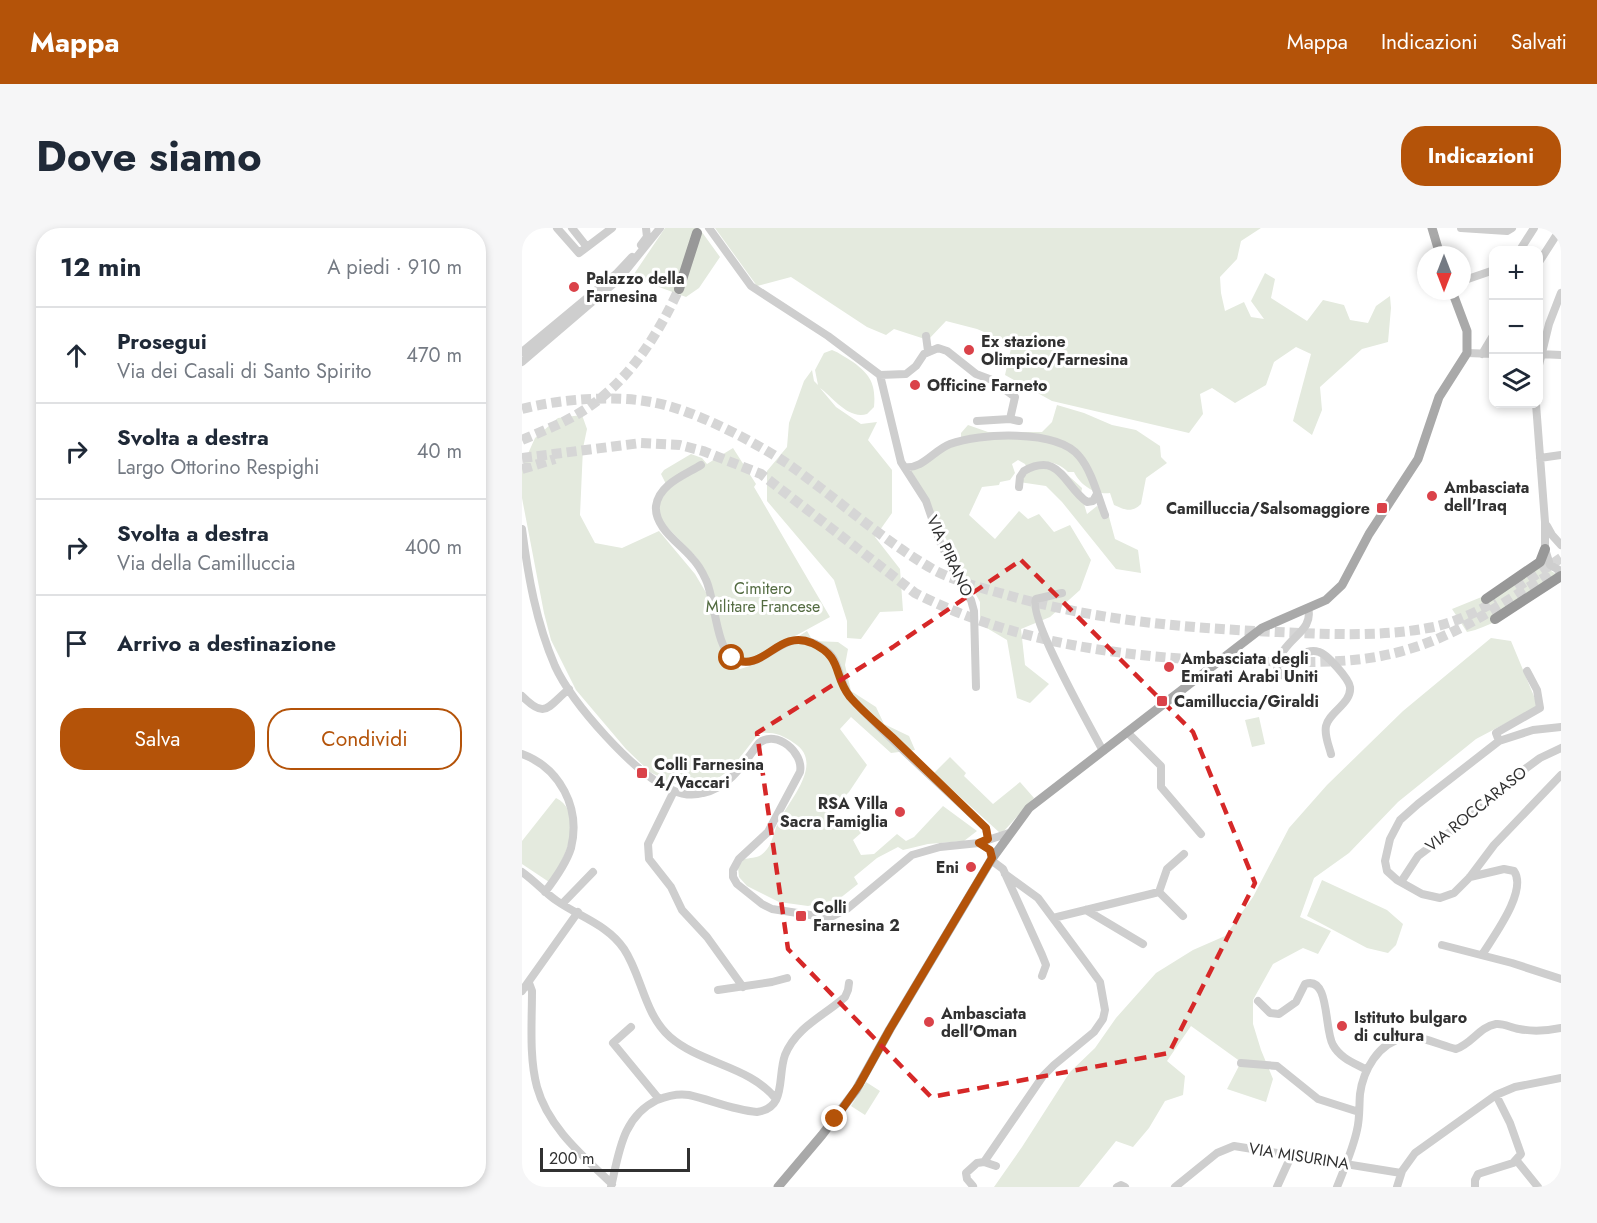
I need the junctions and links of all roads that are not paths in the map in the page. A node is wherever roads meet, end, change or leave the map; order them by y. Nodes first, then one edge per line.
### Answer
1 (557, 228) edge
2 (572, 228) edge
3 (612, 228) edge
4 (646, 228) edge
5 (660, 228) edge
6 (709, 228) edge
7 (1432, 228) edge
8 (1461, 228) edge
9 (1512, 228) edge
10 (1534, 228) edge
11 (1561, 228) edge
12 (697, 230) edge
13 (1437, 246) edge
14 (1523, 246) edge
15 (587, 247) junction
16 (1543, 256) edge
17 (1489, 272) edge
18 (1471, 278) edge
19 (616, 283) junction
20 (679, 289) tunnel mouth
21 (592, 293) junction
22 (1561, 293) edge
23 (1455, 300) edge
24 (926, 336) dead end
25 (1489, 342) edge
26 (1543, 344) edge
27 (928, 351) junction
28 (522, 352) edge
29 (1467, 353) junction
30 (1482, 354) junction
31 (1489, 354) edge
32 (1543, 354) edge
33 (1561, 355) edge
34 (522, 362) edge
35 (880, 375) junction
36 (1536, 408) edge
37 (1010, 419) junction
38 (977, 421) dead end
39 (1019, 421) dead end
40 (1561, 455) edge
41 (1540, 458) junction
42 (701, 465) dead end
43 (905, 467) junction
44 (1019, 488) dead end
45 (1097, 494) junction
46 (1105, 515) dead end
47 (1545, 522) junction
48 (522, 529) edge
49 (1558, 542) edge
50 (1545, 544) junction
51 (1561, 571) edge
52 (1561, 576) edge
53 (1062, 593) dead end
54 (1486, 599) tunnel mouth
55 (1308, 608) junction
56 (1495, 619) dead end
57 (1527, 670) dead end
58 (976, 687) dead end
59 (569, 689) junction
60 (522, 696) edge
61 (1561, 727) edge
62 (1127, 732) junction
63 (1499, 741) junction
64 (1561, 748) edge
65 (1103, 751) junction
66 (522, 754) edge
67 (1331, 754) dead end
68 (1561, 775) edge
69 (674, 791) junction
70 (1009, 833) junction
71 (1201, 834) dead end
72 (988, 839) junction
73 (979, 843) junction
74 (1184, 854) dead end
75 (992, 859) junction
76 (522, 872) edge
77 (593, 872) dead end
78 (1005, 874) junction
79 (1470, 877) junction
80 (1401, 882) junction
81 (1159, 891) junction
82 (545, 892) junction
83 (562, 904) junction
84 (1086, 910) junction
85 (578, 912) junction
86 (1183, 916) dead end
87 (1053, 918) junction
88 (1143, 944) dead end
89 (1442, 945) dead end
90 (1482, 955) junction
91 (1042, 976) dead end
92 (787, 978) dead end
93 (1561, 978) edge
94 (849, 982) dead end
95 (529, 983) junction
96 (743, 987) junction
97 (718, 990) dead end
98 (522, 991) edge
99 (1258, 1001) dead end
100 (631, 1026) dead end
101 (1561, 1028) edge
102 (1241, 1063) dead end
103 (1367, 1070) junction
104 (1561, 1078) edge
105 (1496, 1095) junction
106 (659, 1099) junction
107 (776, 1099) junction
108 (1359, 1112) junction
109 (1292, 1154) junction
110 (1517, 1161) junction
111 (984, 1162) junction
112 (1345, 1163) junction
113 (996, 1166) dead end
114 (1401, 1173) junction
115 (611, 1186) edge
116 (973, 1186) edge
117 (778, 1187) edge
118 (1118, 1187) edge
119 (1125, 1187) edge
120 (1175, 1187) edge
121 (1277, 1187) edge
122 (1337, 1187) edge
123 (1397, 1187) edge
124 (1475, 1187) edge
125 (1538, 1187) edge

1 - 15 street
2 - 15 street
3 - 15 street
4 - 21 street
5 - 19 street
6 - 35 street
7 - 13 main road
8 - 9 street
10 - 14 street
11 - 16 street
12 - 20 highway
17 - 18 street
19 - 21 street
19 - 34 street
21 - 28 street
22 - 26 street
23 - 29 main road
24 - 27 street
25 - 30 street
27 - 35 street
27 - 37 street
29 - 30 street
29 - 55 main road
30 - 31 street
32 - 33 street
35 - 43 street, VIA PIRANO
36 - 41 street
37 - 38 street
37 - 39 street
40 - 41 street
41 - 47 street
42 - 72 street
43 - 45 street
43 - 58 street, VIA PIRANO
44 - 45 street
45 - 46 street
47 - 49 street
47 - 50 street
48 - 59 street
49 - 50 street
50 - 51 street
50 - 54 highway
52 - 56 highway
53 - 65 street
55 - 62 main road
55 - 67 street
57 - 63 street
59 - 60 street
59 - 69 street
61 - 63 street
62 - 65 main road
62 - 71 street
63 - 80 street
64 - 80 street, VIA ROCCARASO
65 - 70 main road
66 - 82 street
68 - 79 street
69 - 73 street
69 - 96 street
70 - 72 street
70 - 75 main road
72 - 73 street
73 - 75 street
74 - 81 street
75 - 78 street
75 - 117 main road
76 - 82 street
77 - 83 street
78 - 87 street
78 - 91 street
79 - 80 street
79 - 90 street
81 - 84 street
81 - 86 street
82 - 83 street
83 - 85 street
84 - 87 street
84 - 88 street
85 - 95 street
85 - 107 street
87 - 111 street
89 - 90 street
90 - 93 street
92 - 96 street
94 - 107 street
95 - 98 street
95 - 115 street
96 - 97 street
99 - 103 street
100 - 106 street
101 - 103 street
102 - 108 street
103 - 108 street
104 - 105 street
105 - 110 street
105 - 114 street
106 - 107 street
106 - 115 street
108 - 112 street
109 - 112 street, VIA MISURINA
109 - 120 street, VIA MISURINA
109 - 121 street
110 - 124 street
110 - 125 street
111 - 113 street
111 - 116 street
112 - 114 street, VIA MISURINA
112 - 122 street
114 - 123 street
118 - 119 street

